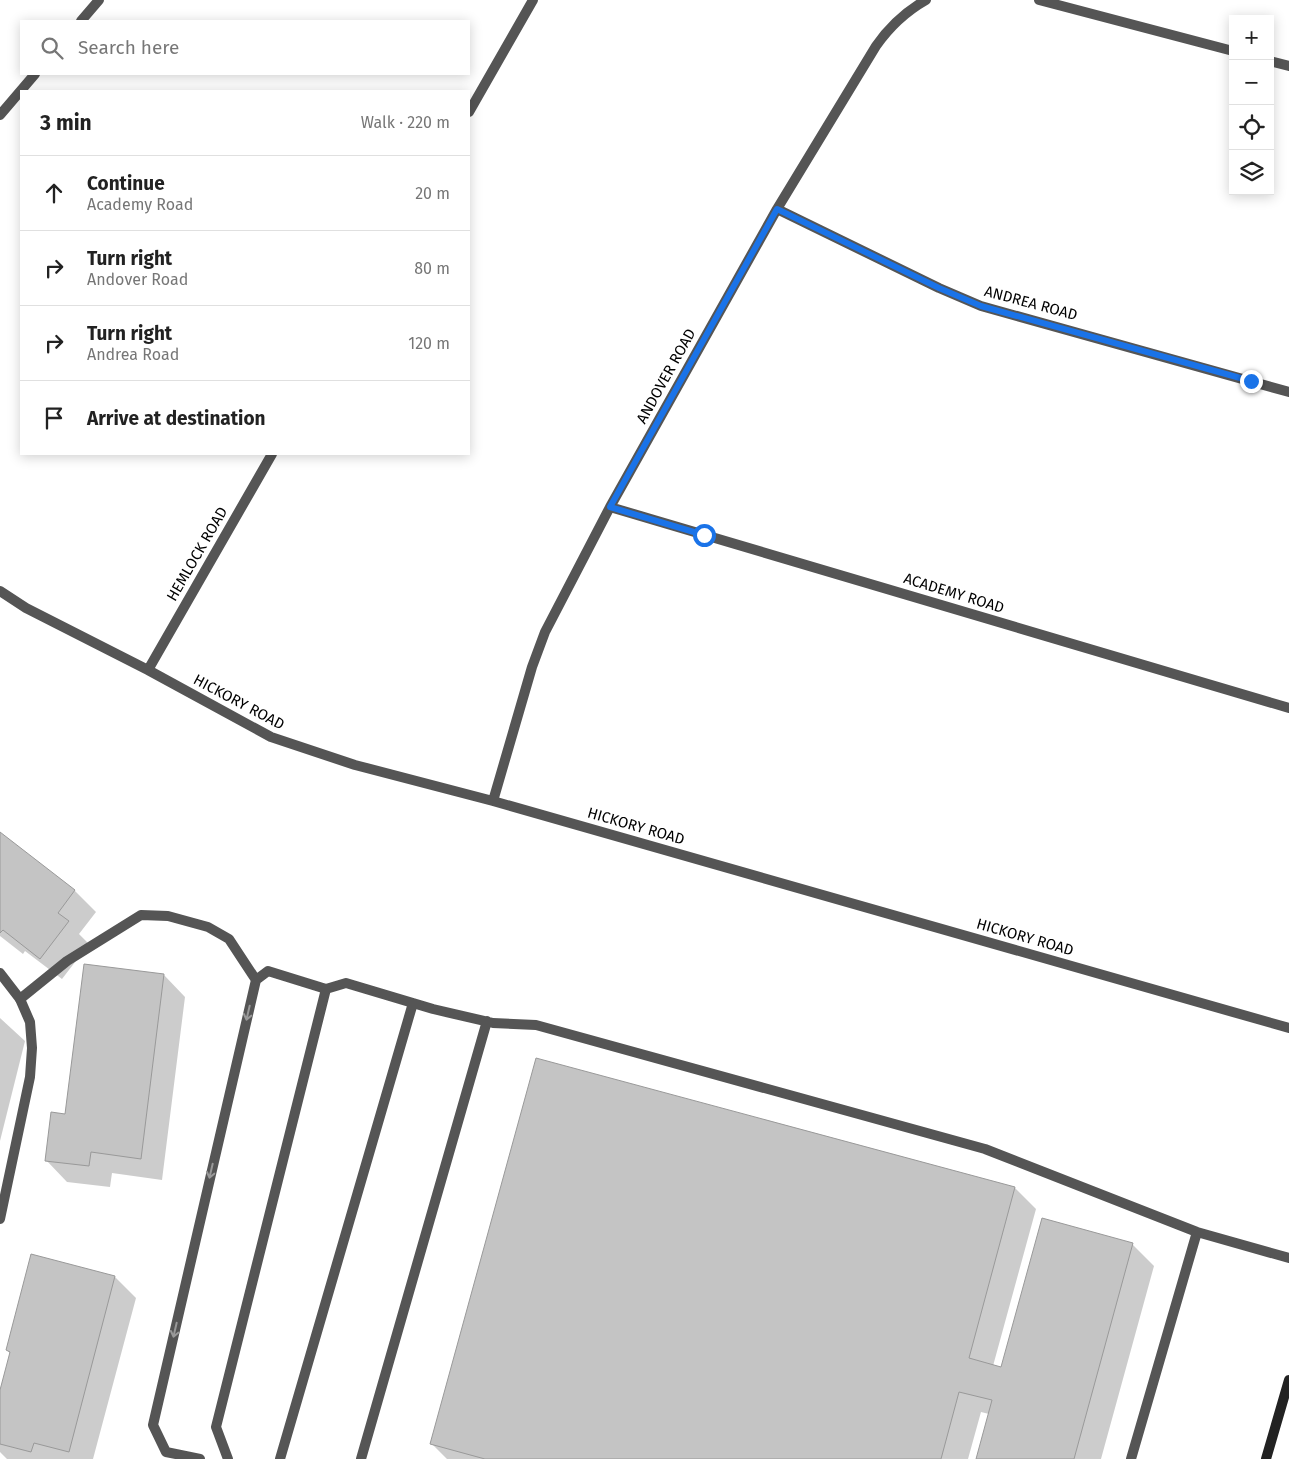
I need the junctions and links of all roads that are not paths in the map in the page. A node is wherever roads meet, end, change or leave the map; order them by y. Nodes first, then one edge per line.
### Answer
1 (99, 0) edge
2 (533, 0) edge
3 (926, 0) edge
4 (1039, 0) edge
5 (82, 20) edge
6 (1229, 50) edge
7 (1274, 62) edge
8 (1289, 66) edge
9 (34, 75) edge
10 (21, 90) edge
11 (20, 92) edge
12 (470, 110) edge
13 (0, 115) edge
14 (777, 209) junction
15 (1289, 392) edge
16 (271, 455) edge
17 (610, 507) junction
18 (0, 591) edge
19 (148, 670) junction
20 (1289, 708) edge
21 (493, 801) junction
22 (0, 973) edge
23 (256, 980) junction
24 (326, 989) junction
25 (20, 999) junction
26 (413, 1003) junction
27 (487, 1021) junction
28 (1289, 1028) edge
29 (0, 1219) edge
30 (1197, 1232) junction
31 (1289, 1258) edge
32 (1289, 1380) edge
33 (200, 1459) edge
34 (228, 1459) edge
35 (280, 1459) edge
36 (361, 1459) edge
37 (1131, 1459) edge
38 (1266, 1459) edge

1 - 5 street
2 - 12 street
3 - 14 street, ANDOVER ROAD
4 - 6 street
7 - 8 street
9 - 10 street
11 - 13 street
14 - 15 street, ANDREA ROAD
14 - 17 street, ANDOVER ROAD
16 - 19 street, HEMLOCK ROAD
17 - 20 street, ACADEMY ROAD
17 - 21 street, ANDOVER ROAD
18 - 19 street, HICKORY ROAD
19 - 21 street, HICKORY ROAD
21 - 28 street, HICKORY ROAD
22 - 25 street
23 - 24 street
23 - 25 street
23 -> 33 street
24 - 26 street
24 - 34 street
25 - 29 street
26 - 27 street
26 - 35 street
27 - 30 street
27 - 36 street
30 - 31 street
30 - 37 street
32 - 38 street

